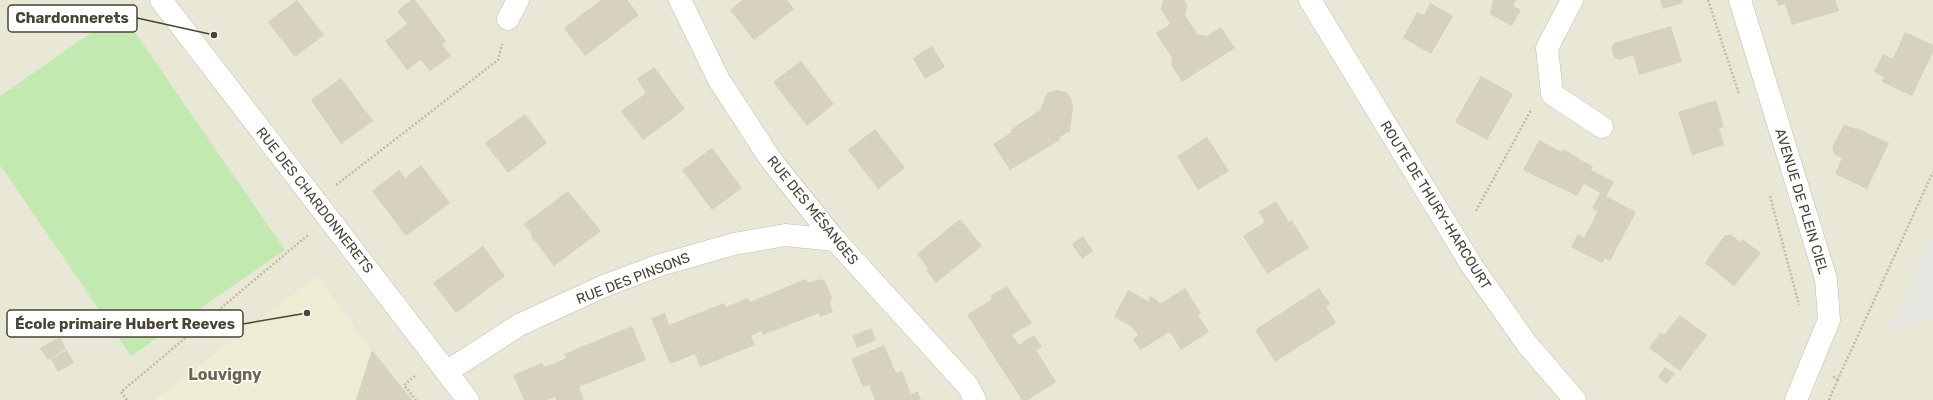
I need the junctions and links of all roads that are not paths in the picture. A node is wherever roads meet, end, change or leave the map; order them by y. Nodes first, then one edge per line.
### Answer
1 (161, 0) edge
2 (518, 0) edge
3 (680, 0) edge
4 (1310, 0) edge
5 (1572, 0) edge
6 (1740, 0) edge
7 (508, 19) road end
8 (1602, 127) dead end
9 (835, 240) junction
10 (448, 371) junction
11 (468, 400) edge
12 (975, 400) edge
13 (1575, 400) edge
14 (1796, 400) edge

1 - 10 street, RUE DES CHARDONNERETS
2 - 7 street
3 - 9 street, RUE DES MÉSANGES
4 - 13 street, ROUTE DE THURY-HARCOURT
5 - 8 street
6 - 14 street, AVENUE DE PLEIN CIEL
9 - 10 street, RUE DES PINSONS
9 - 12 street, RUE DES MÉSANGES
10 - 11 street, RUE DES CHARDONNERETS

